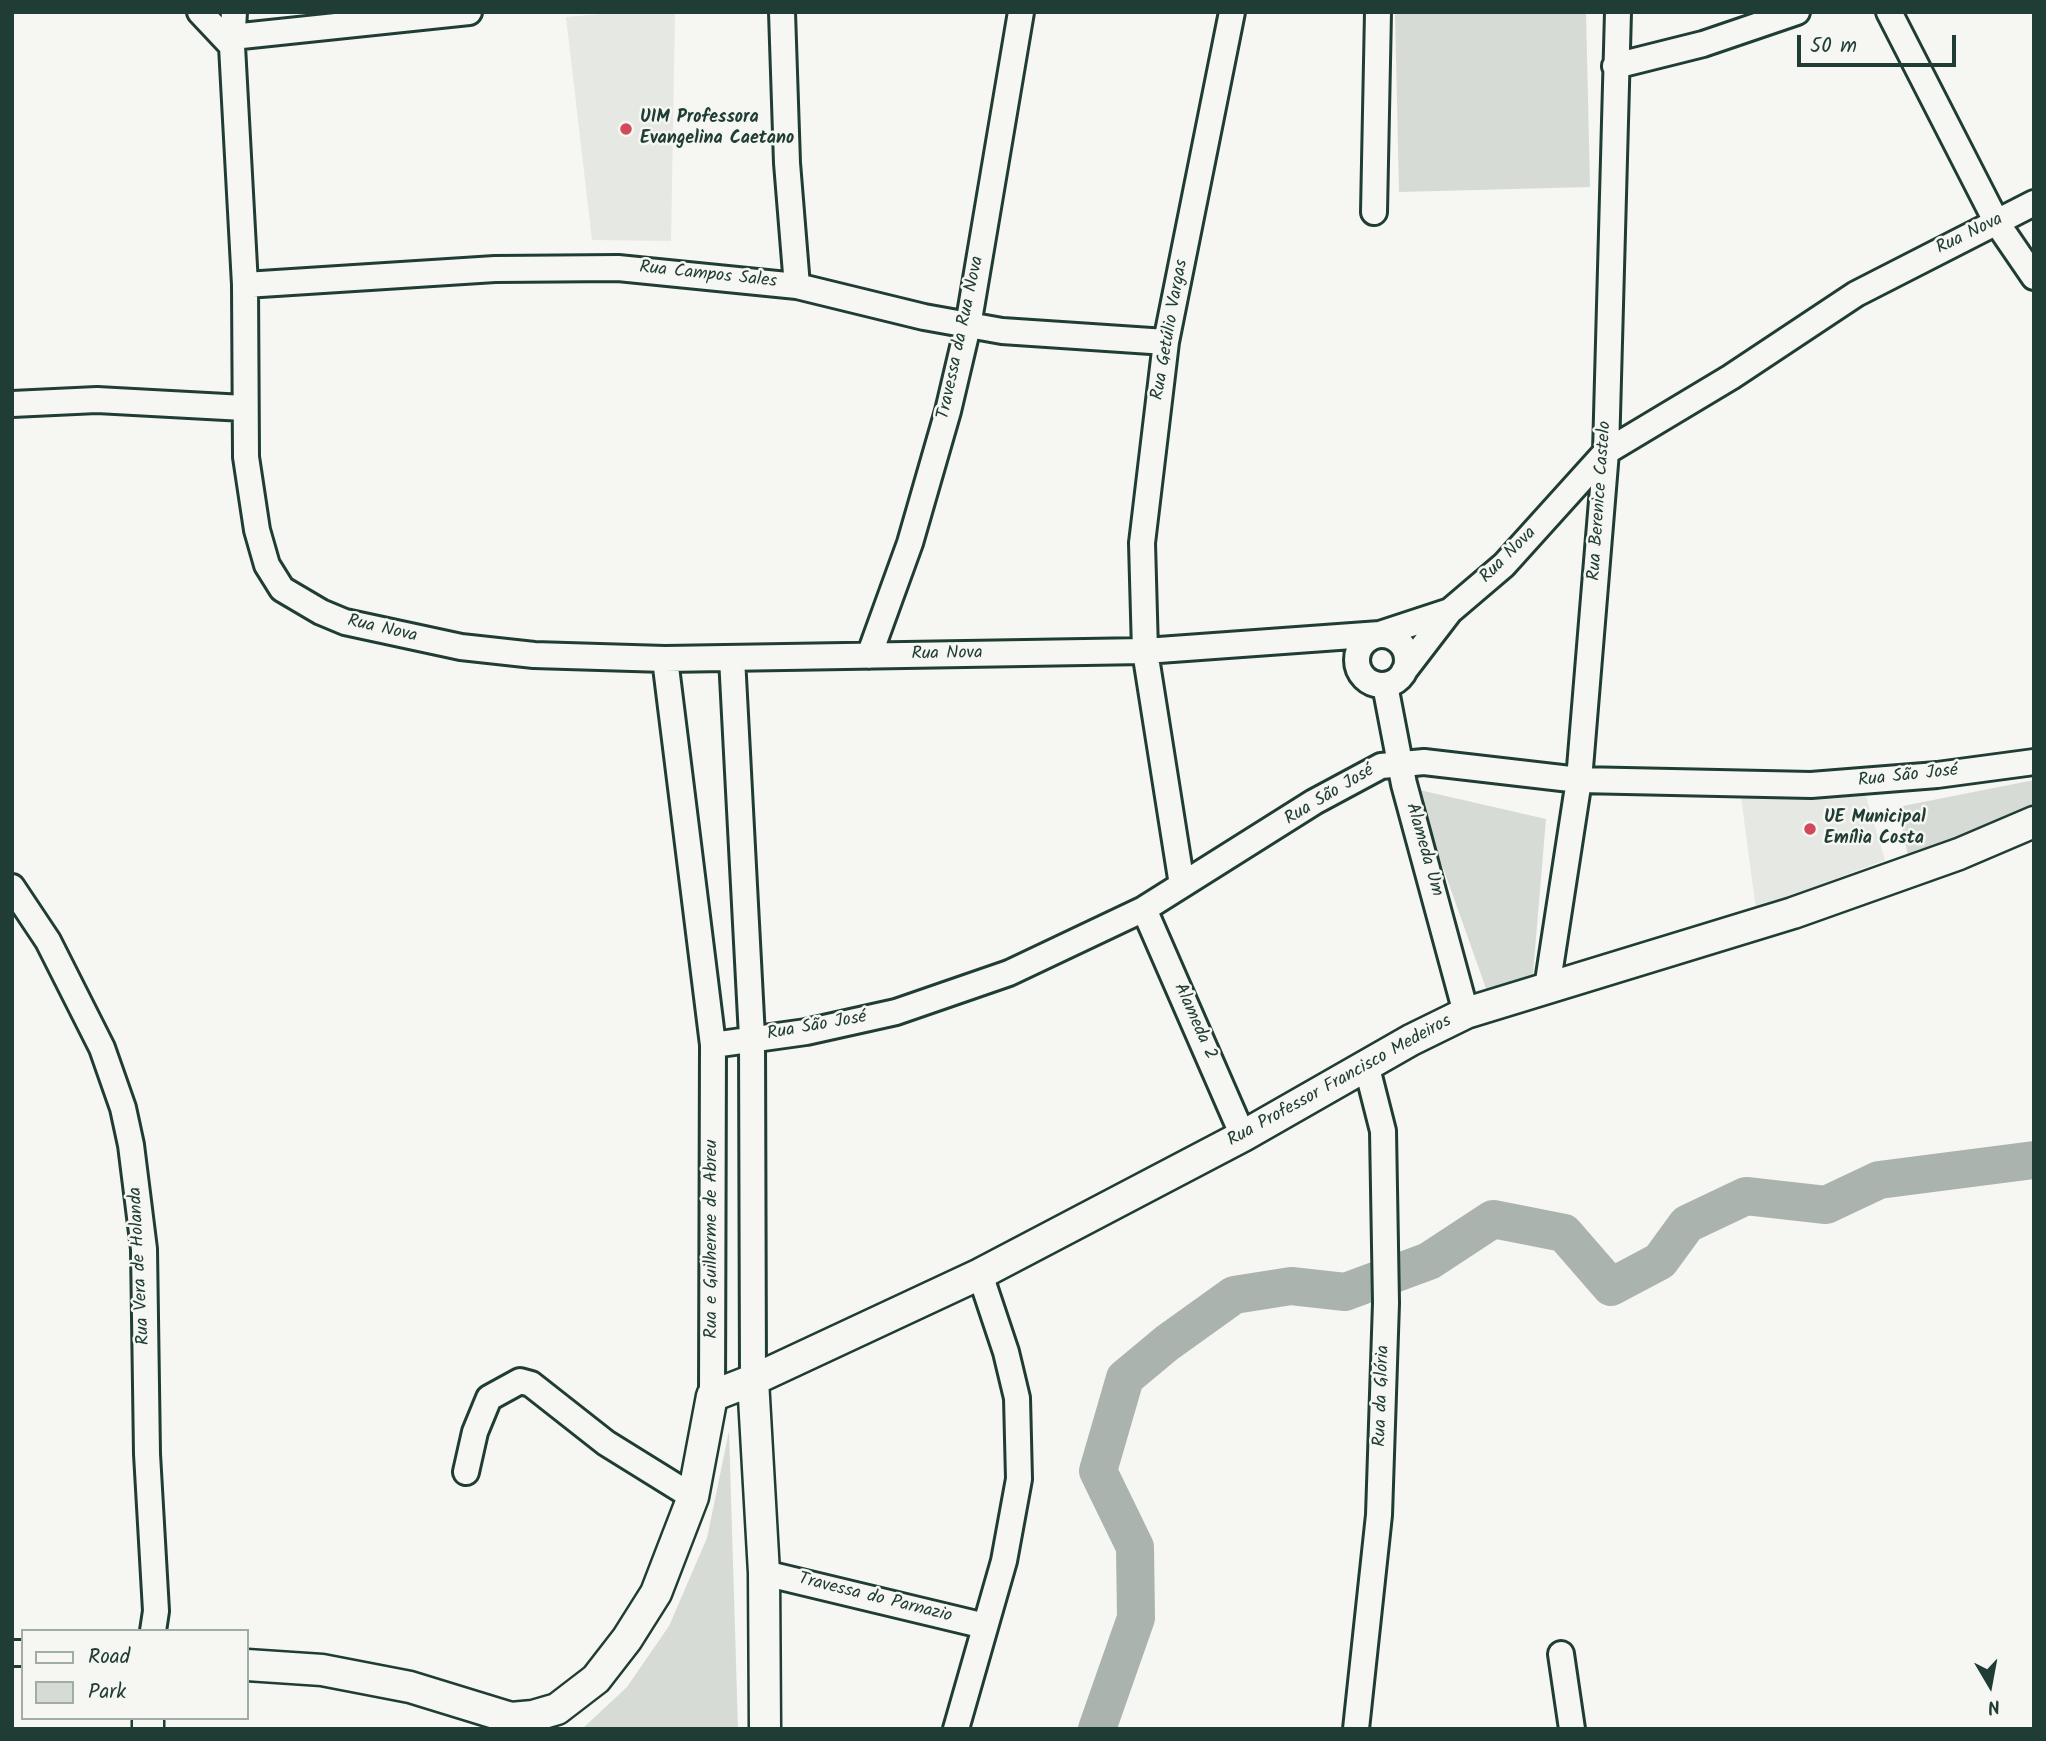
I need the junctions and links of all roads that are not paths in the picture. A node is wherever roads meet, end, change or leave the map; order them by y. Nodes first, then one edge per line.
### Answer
1 (200, 12) edge
2 (469, 12) edge
3 (782, 12) edge
4 (1021, 12) edge
5 (1232, 12) edge
6 (1378, 12) edge
7 (1618, 12) edge
8 (1797, 12) edge
9 (1889, 12) edge
10 (233, 32) edge
11 (1615, 66) junction
12 (2034, 203) edge
13 (1374, 212) dead end
14 (1997, 223) junction
15 (2034, 276) edge
16 (245, 285) junction
17 (797, 286) junction
18 (968, 326) junction
19 (1166, 342) junction
20 (12, 404) edge
21 (244, 408) junction
22 (1606, 452) junction
23 (1450, 611) junction
24 (1380, 634) junction
25 (1334, 637) junction
26 (1145, 652) junction
27 (869, 656) junction
28 (732, 658) junction
29 (665, 659) junction
30 (1359, 670) junction
31 (1395, 678) junction
32 (1401, 762) junction
33 (2034, 762) edge
34 (1579, 780) junction
35 (2034, 822) edge
36 (1182, 885) junction
37 (12, 887) edge
38 (1144, 909) junction
39 (1547, 988) junction
40 (1466, 1013) junction
41 (752, 1037) junction
42 (713, 1045) junction
43 (1366, 1064) junction
44 (1243, 1136) junction
45 (980, 1274) junction
46 (753, 1380) junction
47 (712, 1396) junction
48 (466, 1472) dead end
49 (693, 1497) junction
50 (764, 1573) junction
51 (985, 1626) junction
52 (153, 1629) edge
53 (1561, 1654) dead end
54 (248, 1664) edge
55 (495, 1721) edge
56 (765, 1729) edge
57 (956, 1729) edge
58 (1356, 1729) edge
59 (1572, 1729) edge

1 - 10 street
2 - 10 street
3 - 17 street
4 - 18 street, Travessa da Rua Nova
5 - 19 street, Rua Getúlio Vargas
6 - 13 street
7 - 11 street, Rua Berenice Castelo
8 - 11 street
9 - 14 street
10 - 16 street, Rua Nova
11 - 22 street, Rua Berenice Castelo
12 - 14 street, Rua Nova
14 - 15 street
14 - 22 street, Rua Nova
16 - 17 street, Rua Campos Sales
16 - 21 street, Rua Nova
17 - 18 street, Rua Campos Sales
18 - 19 street, Rua Campos Sales
18 - 27 street, Travessa da Rua Nova
19 - 26 street, Rua Getúlio Vargas
20 - 21 street
21 - 29 street, Rua Nova
22 - 23 street, Rua Nova
22 - 34 street, Rua Berenice Castelo
23 - 24 street, Rua Nova
23 - 31 street
24 - 25 street, Rua Nova
24 - 30 street
24 - 31 street
25 - 26 street, Rua Nova
25 - 30 street
26 - 27 street, Rua Nova
26 - 36 street
27 - 28 street, Rua Nova
28 - 29 street, Rua Nova
28 - 41 street
29 - 42 street, Rua e Guilherme de Abreu
30 - 31 street
31 - 32 street, Alameda Um
32 - 34 street, Rua São José
32 - 36 street, Rua São José
32 - 40 street, Alameda Um
33 - 34 street, Rua São José
34 - 39 street, Rua Berenice Castelo
35 - 39 street, Rua Professor Francisco Medeiros
36 - 38 street, Rua São José
37 - 52 street, Rua Vera de Holanda
38 - 41 street, Rua São José
38 - 44 street, Alameda 2
39 - 40 street, Rua Professor Francisco Medeiros
40 - 43 street, Rua Professor Francisco Medeiros
41 - 42 street, Rua São José
41 - 46 street
42 - 47 street, Rua e Guilherme de Abreu
43 - 44 street, Rua Professor Francisco Medeiros
43 - 58 street, Rua da Glória
44 - 45 street, Rua Professor Francisco Medeiros
45 - 46 street, Rua Professor Francisco Medeiros
45 - 51 street
46 - 47 street, Rua Professor Francisco Medeiros
46 - 50 street
47 - 49 street, Rua e Guilherme de Abreu
48 - 49 street
49 - 55 street, Rua e Guilherme de Abreu
50 - 51 street, Travessa do Parnazio
50 - 56 street
51 - 57 street
53 - 59 street
54 - 55 street, Rua e Guilherme de Abreu

